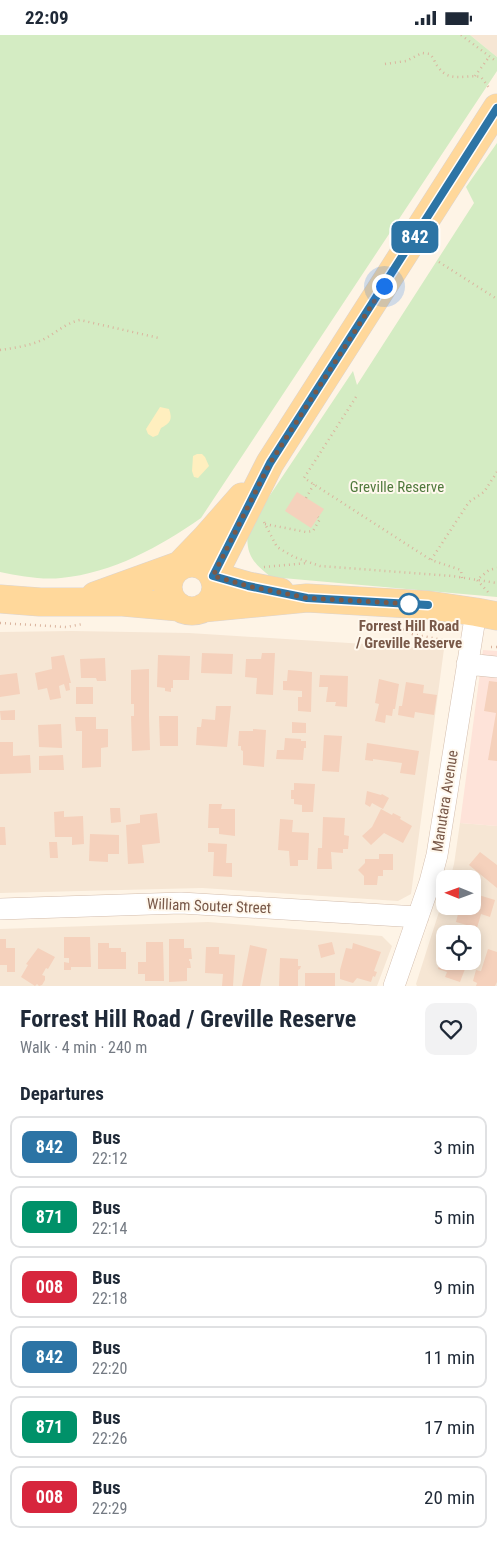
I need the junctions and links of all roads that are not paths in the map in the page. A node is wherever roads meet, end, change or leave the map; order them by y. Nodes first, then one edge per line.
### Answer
1 (494, 99) edge
2 (270, 463) junction
3 (179, 566) junction
4 (213, 576) junction
5 (307, 598) junction
6 (0, 599) edge
7 (80, 601) junction
8 (487, 607) edge
9 (191, 608) junction
10 (468, 663) junction
11 (497, 667) edge
12 (0, 909) edge
13 (418, 917) junction
14 (394, 986) edge

1 - 2 main road
2 - 3 main road
2 - 4 main road
3 - 4 main road
3 - 7 main road
3 - 9 main road
4 - 5 main road
4 - 9 main road
5 - 8 main road
5 - 9 main road
6 - 7 main road
7 - 9 main road
8 - 10 street, Manutara Avenue
10 - 11 street
10 - 13 street, Manutara Avenue
12 - 13 street, William Souter Street
13 - 14 street, Manutara Avenue

